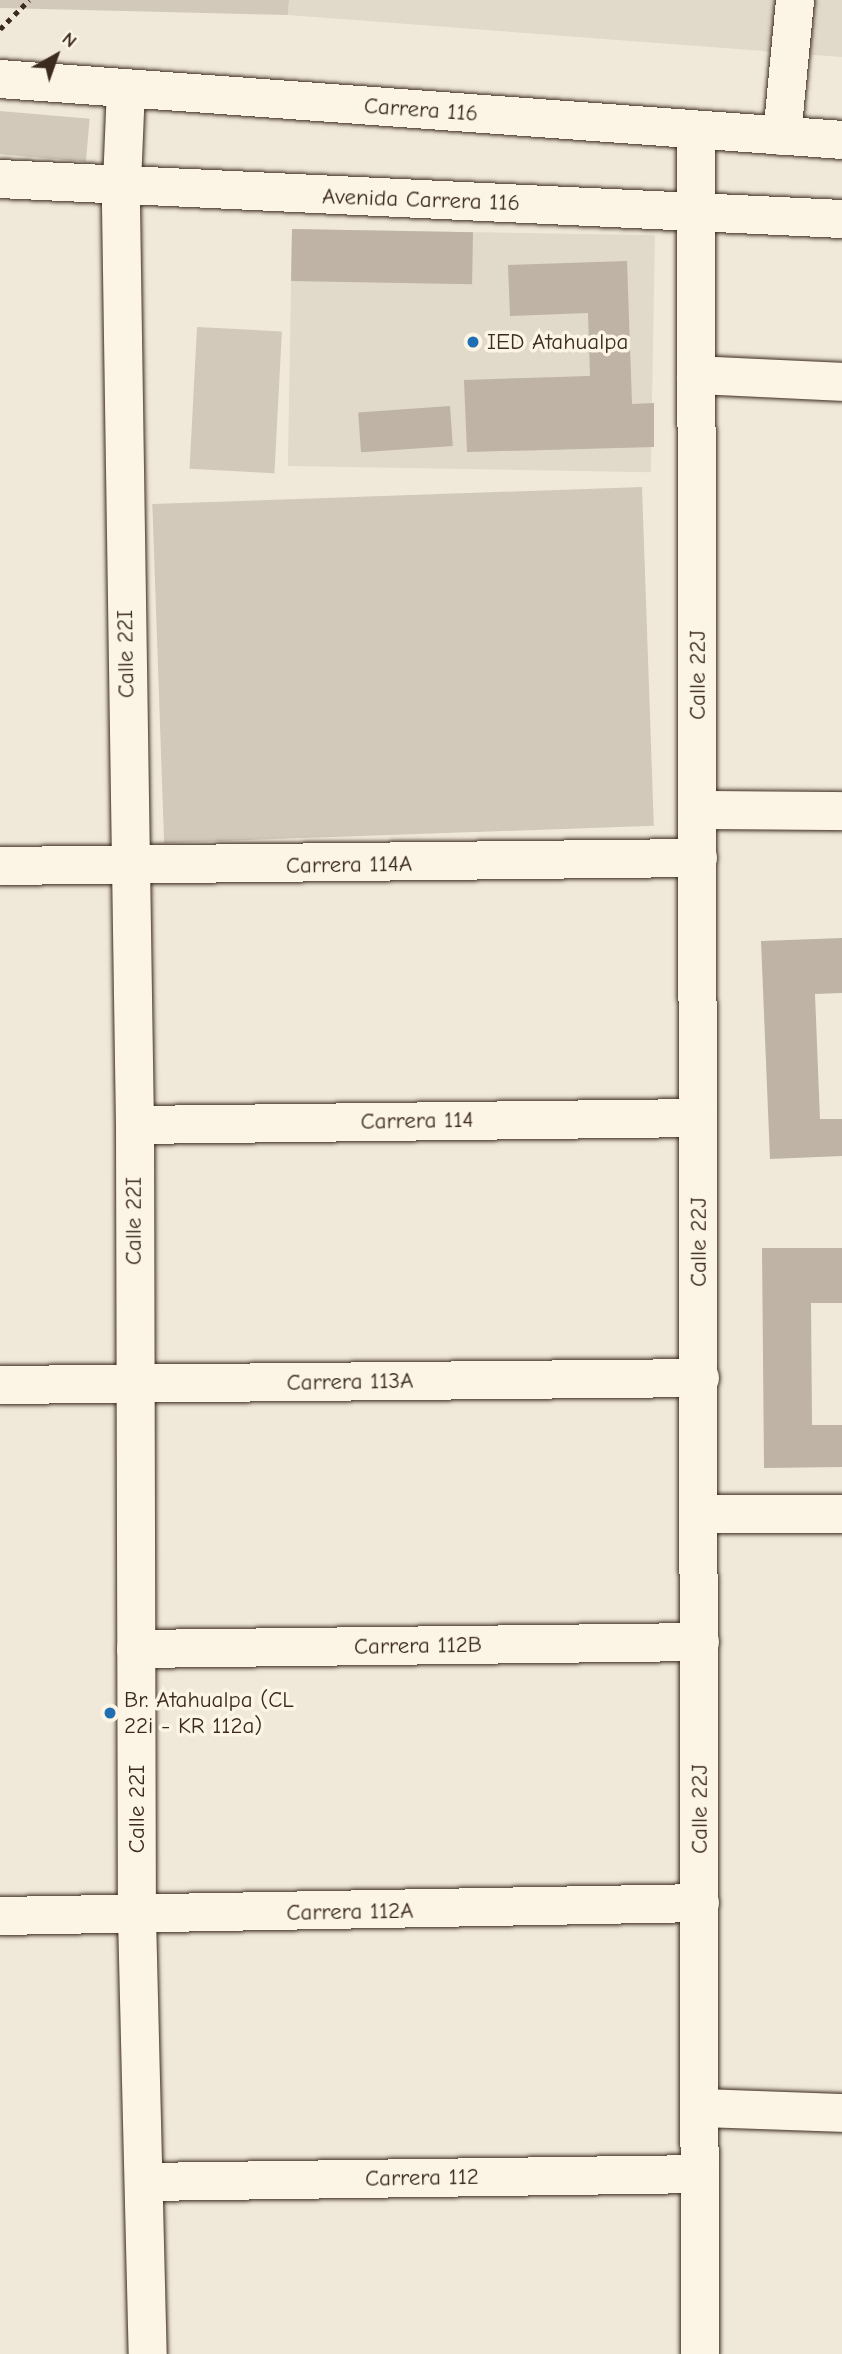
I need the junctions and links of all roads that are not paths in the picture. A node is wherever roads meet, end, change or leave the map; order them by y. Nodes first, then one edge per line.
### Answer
1 (795, 0) edge
2 (0, 79) edge
3 (126, 88) junction
4 (696, 131) junction
5 (782, 136) junction
6 (842, 140) edge
7 (0, 179) edge
8 (121, 187) junction
9 (695, 212) junction
10 (842, 219) edge
11 (696, 375) junction
12 (842, 382) edge
13 (698, 810) junction
14 (842, 811) edge
15 (698, 858) junction
16 (0, 866) edge
17 (128, 869) junction
18 (698, 1118) junction
19 (135, 1125) junction
20 (700, 1378) junction
21 (133, 1384) junction
22 (0, 1385) edge
23 (700, 1514) junction
24 (842, 1514) edge
25 (701, 1642) junction
26 (136, 1649) junction
27 (700, 1903) junction
28 (0, 1916) edge
29 (137, 1917) junction
30 (700, 2108) junction
31 (842, 2113) edge
32 (700, 2174) junction
33 (144, 2182) junction
34 (148, 2354) edge
35 (700, 2354) edge

1 - 5 street
2 - 3 street, Carrera 116
3 - 4 street, Carrera 116
3 - 8 street, Calle 22I
4 - 5 street, Carrera 116
4 - 9 street, Calle 22J
5 - 6 street, Carrera 116
7 - 8 street, Avenida Carrera 116
8 - 9 street, Avenida Carrera 116
8 - 17 street, Calle 22I
9 - 10 street, Avenida Carrera 116
9 - 11 street, Calle 22J
11 - 12 street
11 - 13 street, Calle 22J
13 - 14 street
13 - 15 street, Calle 22J
15 - 17 street, Carrera 114A
15 - 18 street, Calle 22J
16 - 17 street, Carrera 114A
17 - 19 street, Calle 22I
18 - 19 street, Carrera 114
18 - 20 street, Calle 22J
19 - 21 street, Calle 22I
20 - 21 street, Carrera 113A
20 - 23 street, Calle 22J
21 - 22 street, Carrera 113A
21 - 26 street, Calle 22I
23 - 24 street
23 - 25 street, Calle 22J
25 - 26 street, Carrera 112B
25 - 27 street, Calle 22J
26 - 29 street, Calle 22I
27 - 29 street, Carrera 112A
27 - 30 street, Calle 22J
28 - 29 street, Carrera 112A
29 - 33 street, Calle 22I
30 - 31 street
30 - 32 street, Calle 22J
32 - 33 street, Carrera 112
32 - 35 street, Calle 22J
33 - 34 street, Calle 22I

